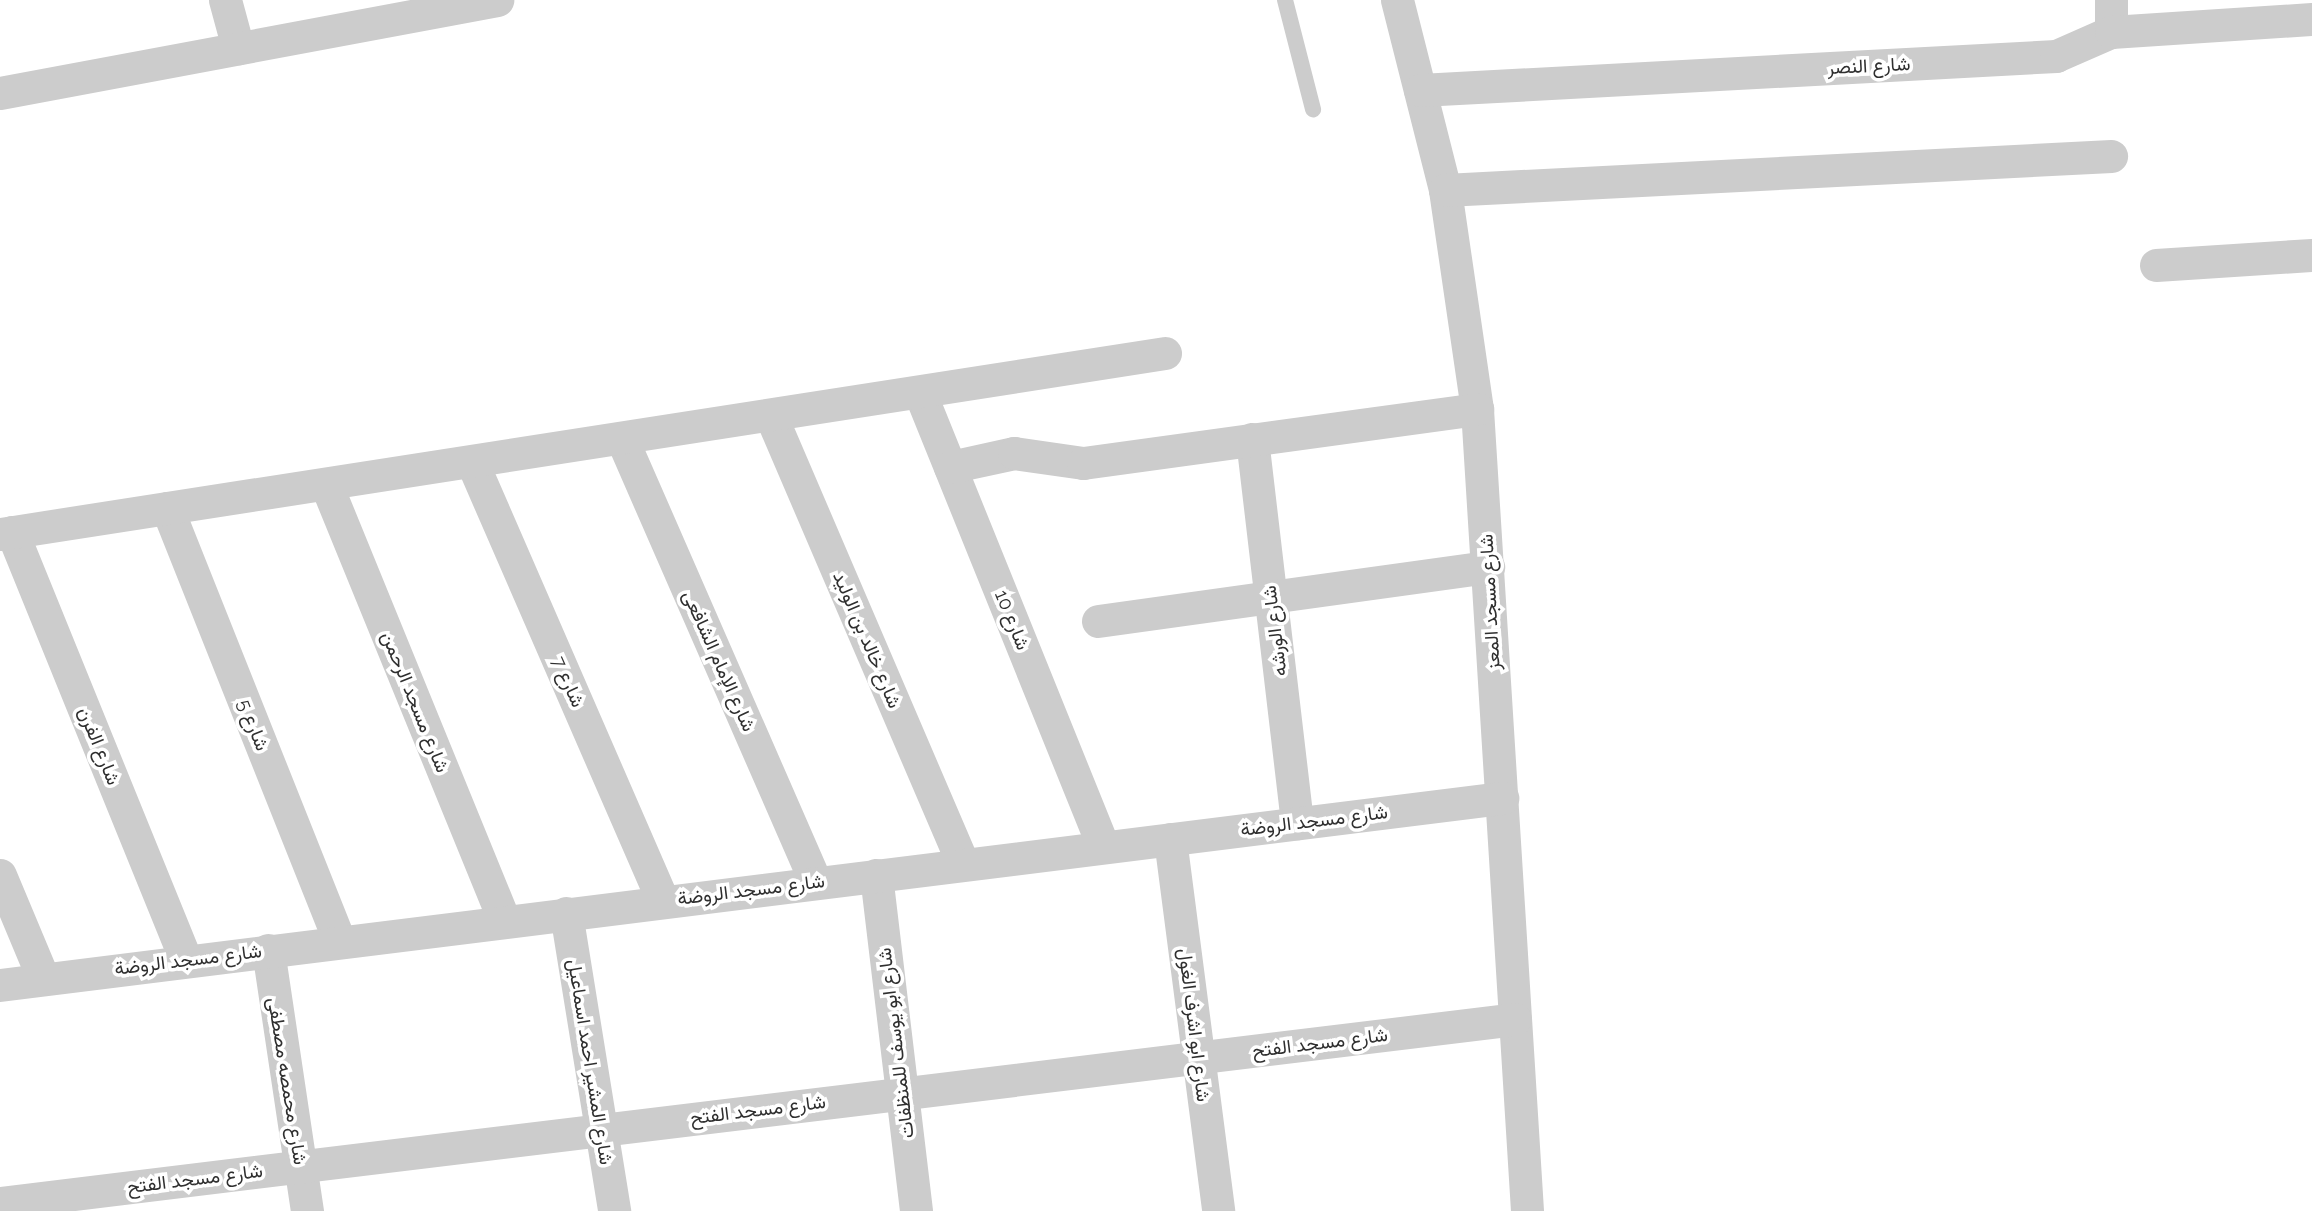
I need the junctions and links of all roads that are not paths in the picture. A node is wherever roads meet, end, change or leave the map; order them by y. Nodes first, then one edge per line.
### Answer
1 (225, 0) edge
2 (497, 0) edge
3 (1285, 0) edge
4 (1397, 0) edge
5 (2111, 16) edge
6 (2311, 27) edge
7 (238, 48) junction
8 (1420, 90) junction
9 (0, 93) edge
10 (1312, 109) dead end
11 (2111, 156) dead end
12 (1445, 190) junction
13 (2312, 255) edge
14 (2156, 265) dead end
15 (1165, 353) dead end
16 (920, 393) junction
17 (1477, 409) junction
18 (771, 416) junction
19 (622, 439) junction
20 (1252, 439) junction
21 (472, 462) junction
22 (950, 467) junction
23 (326, 484) junction
24 (167, 508) junction
25 (6, 533) edge
26 (1488, 567) junction
27 (1270, 595) junction
28 (1098, 621) dead end
29 (1502, 797) junction
30 (1297, 823) junction
31 (1170, 839) junction
32 (1103, 847) junction
33 (963, 864) junction
34 (0, 875) edge
35 (876, 875) junction
36 (816, 882) junction
37 (663, 901) junction
38 (566, 913) junction
39 (504, 921) junction
40 (339, 941) junction
41 (268, 950) junction
42 (186, 960) junction
43 (43, 978) junction
44 (0, 985) edge
45 (1515, 1019) junction
46 (1198, 1057) junction
47 (902, 1093) junction
48 (601, 1129) junction
49 (300, 1166) junction
50 (0, 1203) edge
51 (307, 1211) edge
52 (614, 1211) edge
53 (916, 1211) edge
54 (1218, 1211) edge
55 (1527, 1211) edge

1 - 7 street
2 - 7 street
3 - 10 lane
4 - 8 street, شارع مسجد المعز
5 - 6 street, شارع النصر
5 - 8 street, شارع النصر
7 - 9 street
8 - 12 street, شارع مسجد المعز
11 - 12 street
12 - 17 street, شارع مسجد المعز
13 - 14 street
15 - 16 street
16 - 18 street
16 - 22 street, شارع 10
17 - 20 street
17 - 26 street, شارع مسجد المعز
18 - 19 street
18 - 33 street, شارع خالد بن الوليد
19 - 21 street
19 - 36 street, شارع الإمام الشافعى
20 - 22 street
20 - 27 street, شارع الورشه
21 - 23 street
21 - 37 street, شارع 7
22 - 32 street, شارع 10
23 - 24 street
23 - 39 street, شارع مسجد الرحمن
24 - 25 street
24 - 40 street, شارع 5
25 - 42 street, شارع الفرن
26 - 27 street
26 - 29 street, شارع مسجد المعز
27 - 28 street
27 - 30 street, شارع الورشه
29 - 30 street, شارع مسجد الروضة
29 - 45 street, شارع مسجد المعز
30 - 31 street, شارع مسجد الروضة
31 - 32 street, شارع مسجد الروضة
31 - 46 street, شارع ابو اشرف الغول
32 - 33 street, شارع مسجد الروضة
33 - 35 street, شارع مسجد الروضة
34 - 43 street
35 - 36 street, شارع مسجد الروضة
35 - 47 street, شارع ابو يوسف للمنظفات
36 - 37 street, شارع مسجد الروضة
37 - 38 street, شارع مسجد الروضة
38 - 39 street, شارع مسجد الروضة
38 - 48 street, شارع المشير احمد اسماعيل
39 - 40 street, شارع مسجد الروضة
40 - 41 street, شارع مسجد الروضة
41 - 42 street, شارع مسجد الروضة
41 - 49 street, شارع محمصه مصطفى
42 - 43 street, شارع مسجد الروضة
43 - 44 street, شارع مسجد الروضة
45 - 46 street, شارع مسجد الفتح
45 - 55 street, شارع مسجد المعز
46 - 47 street, شارع مسجد الفتح
46 - 54 street, شارع ابو اشرف الغول
47 - 48 street, شارع مسجد الفتح
47 - 53 street, شارع ابو يوسف للمنظفات
48 - 49 street, شارع مسجد الفتح
48 - 52 street, شارع المشير احمد اسماعيل
49 - 50 street, شارع مسجد الفتح
49 - 51 street, شارع محمصه مصطفى

